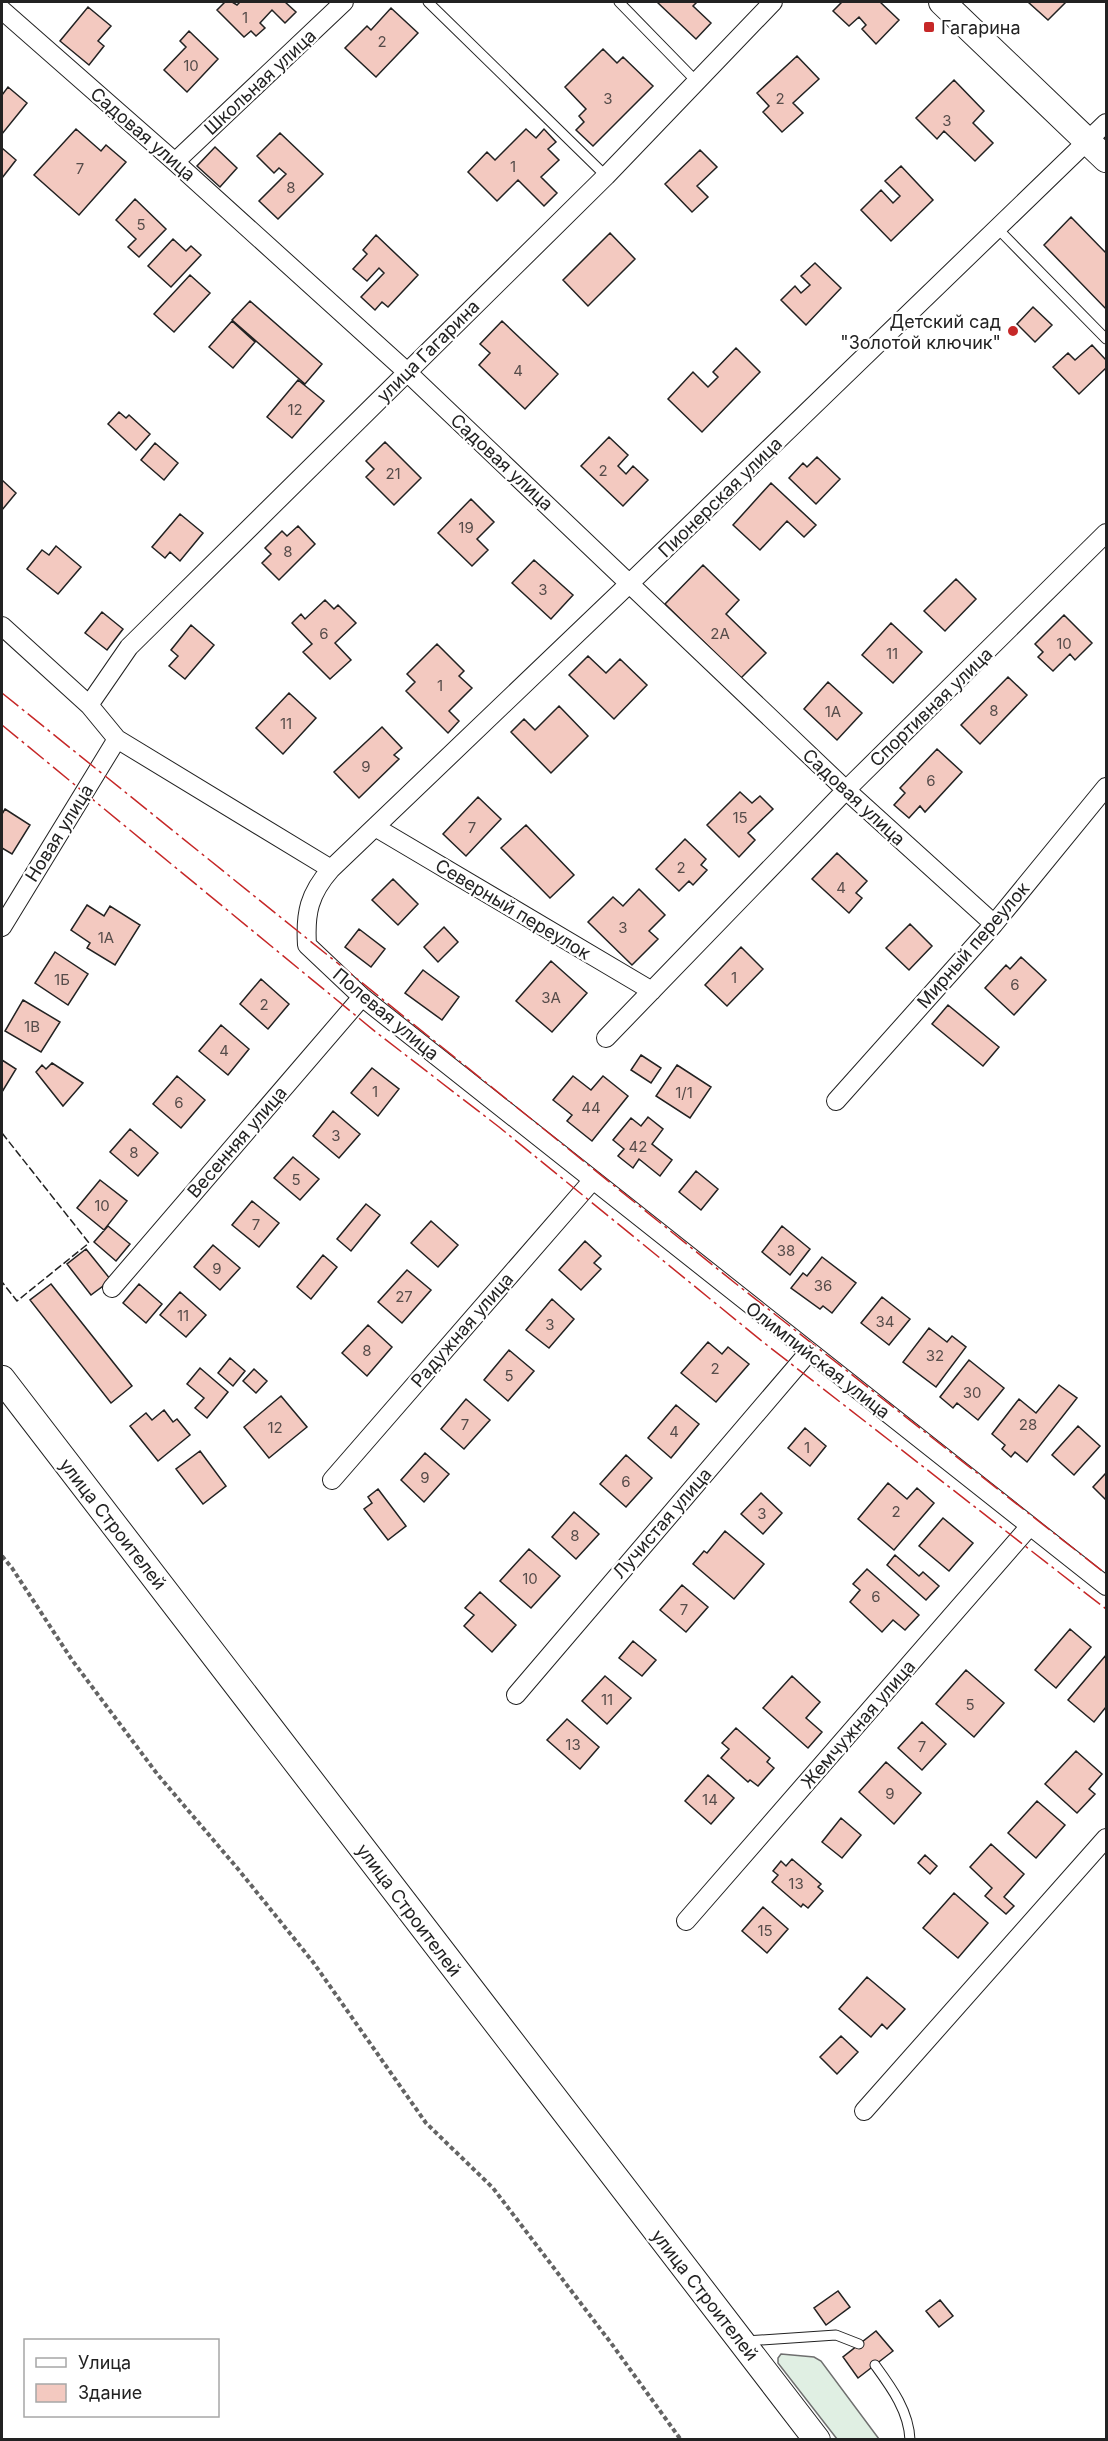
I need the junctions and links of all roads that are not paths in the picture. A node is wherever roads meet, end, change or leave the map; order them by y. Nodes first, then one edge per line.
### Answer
1 (345, 2) edge
2 (428, 2) edge
3 (619, 2) edge
4 (773, 2) edge
5 (942, 2) edge
6 (2, 10) edge
7 (698, 82) junction
8 (1107, 123) edge
9 (1088, 142) junction
10 (1107, 159) edge
11 (175, 162) junction
12 (606, 176) junction
13 (998, 229) junction
14 (1107, 339) edge
15 (406, 372) junction
16 (1107, 533) edge
17 (630, 584) junction
18 (2, 626) edge
19 (89, 705) junction
20 (117, 739) junction
21 (1107, 787) edge
22 (846, 790) junction
23 (375, 827) junction
24 (331, 869) junction
25 (994, 924) junction
26 (2, 927) edge
27 (652, 991) junction
28 (362, 997) junction
29 (606, 1038) dead end
30 (836, 1101) dead end
31 (531, 1133) joint
32 (592, 1181) junction
33 (112, 1288) dead end
34 (809, 1352) junction
35 (2, 1379) edge
36 (332, 1480) dead end
37 (1030, 1526) junction
38 (1107, 1586) edge
39 (516, 1695) dead end
40 (1107, 1838) edge
41 (686, 1921) dead end
42 (864, 2111) dead end
43 (741, 2341) junction
44 (859, 2344) dead end
45 (875, 2365) dead end
46 (817, 2439) edge
47 (910, 2439) edge

1 - 11 street, Школьная улица
2 - 12 lane
3 - 7 lane
4 - 7 street, улица Гагарина
5 - 9 main road
6 - 11 street, Садовая улица
7 - 12 street, улица Гагарина
8 - 9 street, Пионерская улица
9 - 10 main road
9 - 13 street, Пионерская улица
11 - 15 street, Садовая улица
12 - 15 street, улица Гагарина
13 - 14 lane
13 - 17 street, Пионерская улица
15 - 17 street, Садовая улица
15 - 19 street, улица Гагарина
16 - 22 street, Спортивная улица
17 - 22 street, Садовая улица
17 - 23 street, Пионерская улица
18 - 19 street
19 - 20 street
20 - 24 street
20 - 26 street, Новая улица
21 - 25 street, Мирный переулок
22 - 25 street, Садовая улица
22 - 27 street, Спортивная улица
23 - 24 street, Пионерская улица
23 - 27 street, Северный переулок
24 - 28 street, Полевая улица
25 - 30 street, Мирный переулок
27 - 29 street, Спортивная улица
28 - 31 street, Полевая улица
28 - 33 street, Весенняя улица
31 - 32 street, Олимпийская улица
32 - 34 street, Олимпийская улица
32 - 36 street, Радужная улица
34 - 37 street, Олимпийская улица
34 - 39 street, Лучистая улица
35 - 43 main road, улица Строителей
37 - 38 street, Олимпийская улица
37 - 41 street, Жемчужная улица
40 - 42 street
43 - 44 lane
43 - 46 main road, улица Строителей
45 - 47 lane

